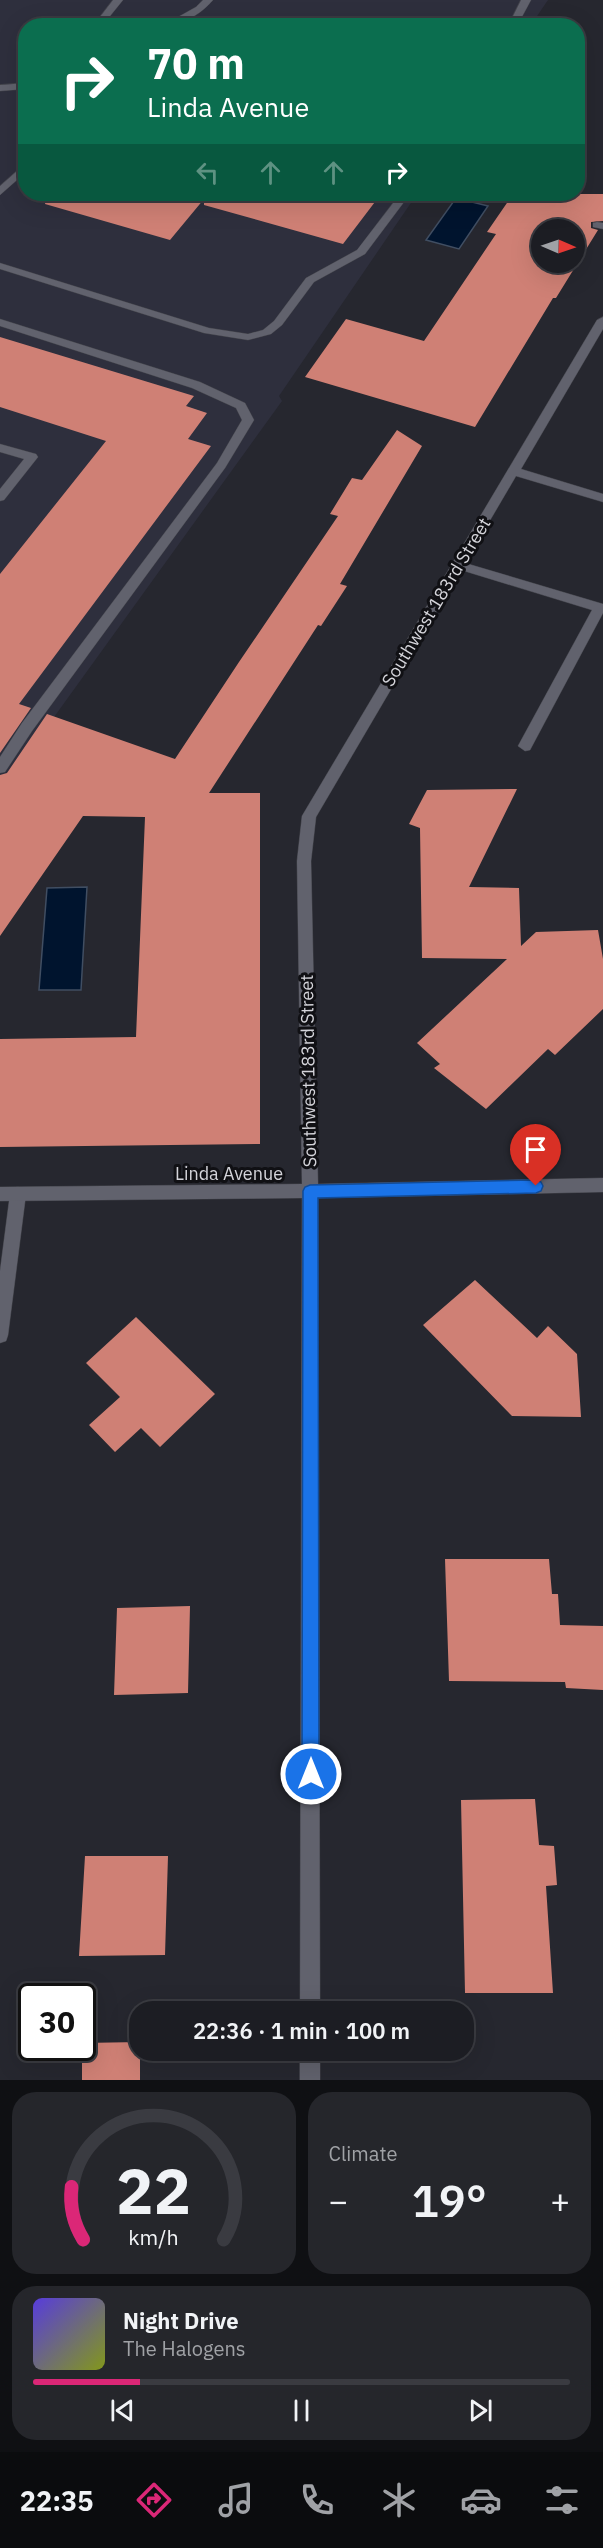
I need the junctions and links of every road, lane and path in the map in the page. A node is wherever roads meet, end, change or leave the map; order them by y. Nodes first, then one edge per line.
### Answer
1 (118, 0) edge
2 (208, 0) edge
3 (526, 0) edge
4 (103, 18) edge
5 (182, 18) edge
6 (517, 18) edge
7 (18, 87) edge
8 (0, 88) edge
9 (18, 172) edge
10 (5, 181) edge
11 (0, 192) edge
12 (400, 201) edge
13 (0, 266) edge
14 (603, 320) edge
15 (0, 322) edge
16 (0, 448) edge
17 (513, 471) junction
18 (0, 497) edge
19 (603, 498) edge
20 (458, 565) junction
21 (601, 608) edge
22 (525, 746) dead end
23 (0, 768) edge
24 (603, 1185) edge
25 (310, 1191) junction
26 (0, 1194) edge
27 (18, 1194) junction
28 (0, 1335) edge
29 (310, 2001) edge
30 (310, 2061) edge
31 (310, 2080) edge

1 - 4 street
2 - 5 street
3 - 6 street
7 - 8 street
9 - 10 street
10 - 11 street
12 - 13 street
14 - 17 street, Southwest 183rd Street
15 - 23 street
16 - 18 street
17 - 19 street
17 - 20 street, Southwest 183rd Street
20 - 21 street
20 - 25 street, Southwest 183rd Street
21 - 22 street
24 - 25 street, Linda Avenue
25 - 27 street, Linda Avenue
25 - 29 street, Southwest 183rd Street
26 - 27 street, Linda Avenue
27 - 28 street
30 - 31 street

